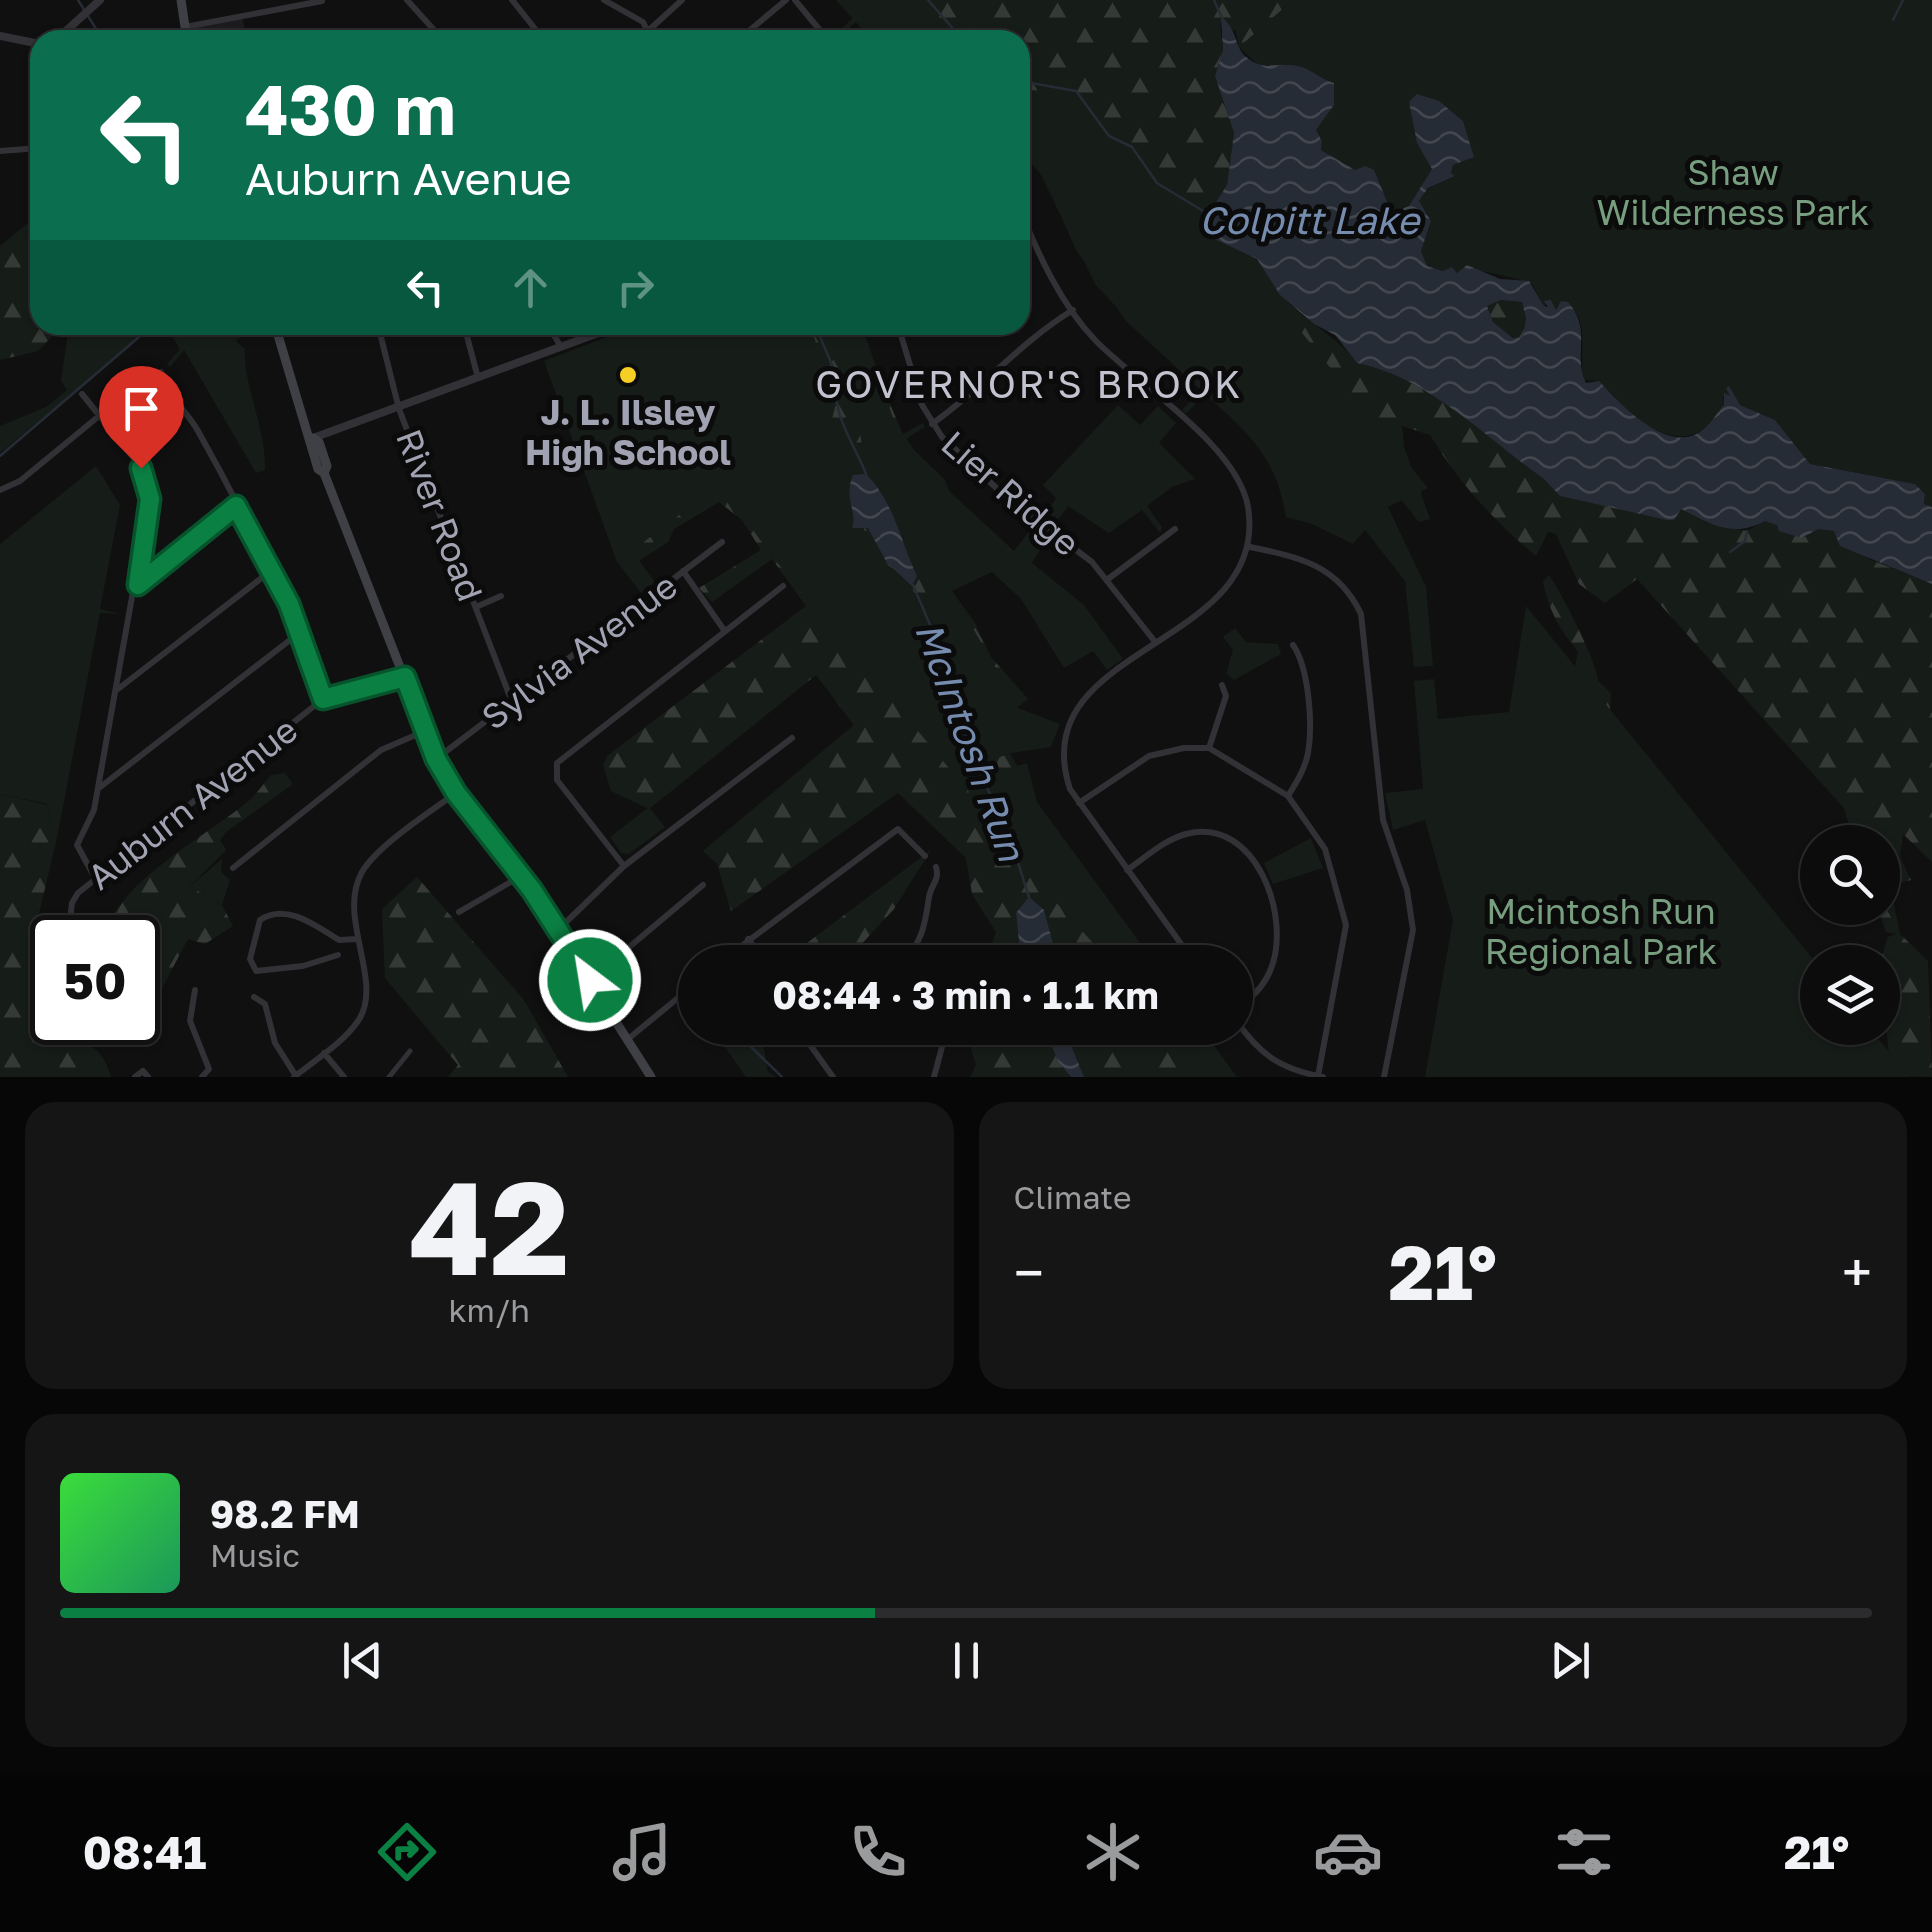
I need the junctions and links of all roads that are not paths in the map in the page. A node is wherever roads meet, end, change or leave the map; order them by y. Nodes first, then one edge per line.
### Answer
1 (100, 0) edge
2 (181, 0) edge
3 (407, 0) edge
4 (512, 0) edge
5 (604, 0) edge
6 (682, 0) edge
7 (786, 0) edge
8 (795, 0) edge
9 (322, 1) edge
10 (185, 26) junction
11 (69, 30) edge
12 (186, 30) edge
13 (434, 30) edge
14 (536, 30) edge
15 (650, 30) joint
16 (750, 30) edge
17 (820, 30) edge
18 (0, 36) edge
19 (30, 42) edge
20 (30, 149) edge
21 (0, 151) edge
22 (1030, 232) edge
23 (1073, 310) junction
24 (278, 335) edge
25 (380, 335) edge
26 (467, 335) edge
27 (554, 335) edge
28 (594, 335) edge
29 (901, 335) edge
30 (562, 347) junction
31 (161, 372) dead end
32 (478, 380) junction
33 (82, 394) dead end
34 (399, 409) junction
35 (99, 416) junction
36 (932, 424) junction
37 (313, 438) junction
38 (0, 490) edge
39 (236, 506) junction
40 (1175, 530) dead end
41 (722, 542) dead end
42 (1250, 547) junction
43 (272, 570) junction
44 (683, 571) junction
45 (1108, 579) junction
46 (138, 585) junction
47 (783, 586) dead end
48 (501, 596) dead end
49 (476, 608) junction
50 (724, 630) junction
51 (300, 633) junction
52 (1156, 643) junction
53 (1293, 645) dead end
54 (405, 677) junction
55 (1222, 685) dead end
56 (117, 690) junction
57 (323, 699) junction
58 (512, 702) junction
59 (425, 731) junction
60 (792, 738) dead end
61 (1208, 748) junction
62 (436, 759) junction
63 (98, 788) junction
64 (456, 793) junction
65 (1288, 796) junction
66 (1079, 804) junction
67 (925, 856) dead end
68 (624, 866) junction
69 (936, 867) dead end
70 (233, 868) dead end
71 (1128, 870) junction
72 (521, 876) junction
73 (95, 878) junction
74 (703, 886) dead end
75 (459, 912) dead end
76 (72, 915) edge
77 (559, 929) junction
78 (357, 939) junction
79 (748, 939) junction
80 (741, 945) edge
81 (753, 945) edge
82 (915, 945) edge
83 (1182, 945) edge
84 (338, 955) dead end
85 (590, 980) junction
86 (195, 990) dead end
87 (1253, 995) edge
88 (254, 996) dead end
89 (678, 998) edge
90 (628, 1040) junction
91 (1253, 1042) edge
92 (809, 1045) edge
93 (943, 1045) edge
94 (410, 1051) dead end
95 (324, 1053) junction
96 (295, 1076) edge
97 (1320, 1076) edge
98 (136, 1077) edge
99 (148, 1077) edge
100 (202, 1077) edge
101 (344, 1077) edge
102 (389, 1077) edge
103 (651, 1077) edge
104 (833, 1077) edge
105 (934, 1077) edge
106 (1384, 1077) edge

1 - 11 street
2 - 10 main road
3 - 13 street
4 - 14 street
5 - 15 street
6 - 15 street
7 - 16 street
8 - 17 street
9 - 10 street
10 - 12 main road
18 - 19 street
20 - 21 street
22 - 23 street
23 - 36 street
23 - 42 street
24 - 37 main road
25 - 34 street, River Road
26 - 32 street
27 - 30 street
28 - 30 street
29 - 36 street, Lier Ridge
30 - 32 street
31 - 39 street
32 - 34 street
33 - 35 street
34 - 37 street
34 - 49 street, River Road
35 - 38 street
35 - 46 street
36 - 45 street, Lier Ridge
37 - 54 main road
39 - 43 street
39 - 46 street
40 - 45 street
41 - 44 street, Sylvia Avenue
42 - 52 street
42 - 106 street
43 - 51 street
43 - 56 street
44 - 50 street
44 - 58 street, Sylvia Avenue
45 - 52 street, Lier Ridge
46 - 56 street
47 - 50 street
48 - 49 street
49 - 58 street, River Road
50 - 68 street
51 - 57 street
51 - 63 street
52 - 66 street
53 - 65 street
54 - 57 street, Auburn Avenue
54 - 59 main road
55 - 61 street
56 - 63 street
57 - 73 street, Auburn Avenue
58 - 62 street, Sylvia Avenue
59 - 62 main road
59 - 70 street
60 - 68 street
61 - 65 street
61 - 66 street
62 - 64 main road
63 - 73 street
64 - 72 main road
64 - 78 street
65 - 97 street
66 - 71 street
67 - 79 street
68 - 77 street
69 - 82 street
71 - 83 street
71 - 87 street
72 - 75 street
72 - 77 main road
73 - 76 street, Auburn Avenue
74 - 85 street
77 - 85 main road
78 - 84 street
78 - 95 street
79 - 80 street
79 - 81 street
85 - 90 main road
86 - 100 street
88 - 96 street
89 - 90 street
90 - 103 main road
91 - 97 street
92 - 104 street
93 - 105 street
94 - 102 street
95 - 96 street
95 - 101 street
98 - 99 street

